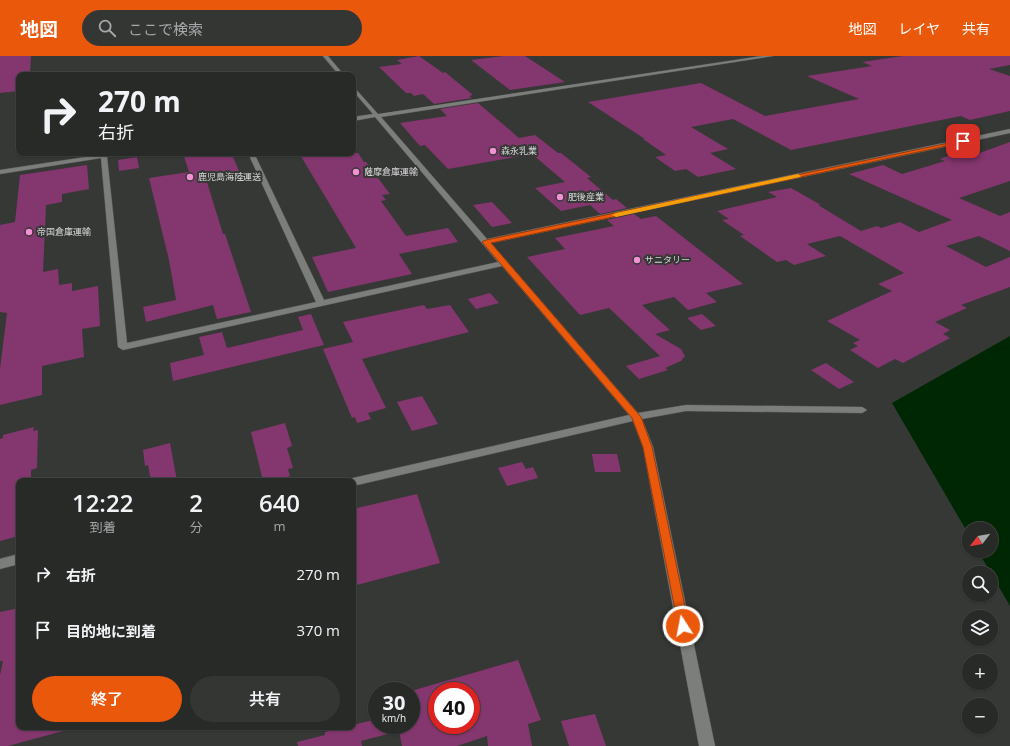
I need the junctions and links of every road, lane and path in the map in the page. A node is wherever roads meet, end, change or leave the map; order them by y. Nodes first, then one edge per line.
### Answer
1 (325, 56) edge
2 (771, 56) edge
3 (339, 72) edge
4 (356, 91) edge
5 (377, 115) junction
6 (356, 118) edge
7 (1010, 131) edge
8 (104, 156) joint
9 (252, 156) edge
10 (0, 172) edge
11 (486, 242) junction
12 (504, 263) junction
13 (321, 303) junction
14 (862, 410) dead end
15 (636, 417) junction
16 (356, 481) edge
17 (16, 560) edge
18 (0, 564) edge
19 (707, 746) edge

1 - 3 street
2 - 5 street
4 - 5 street
5 - 6 street
5 - 11 street
7 - 11 street
8 - 10 street
8 - 13 street
9 - 13 street
11 - 12 street
12 - 13 street
12 - 15 street
14 - 15 street
15 - 16 street
15 - 19 street
17 - 18 street

